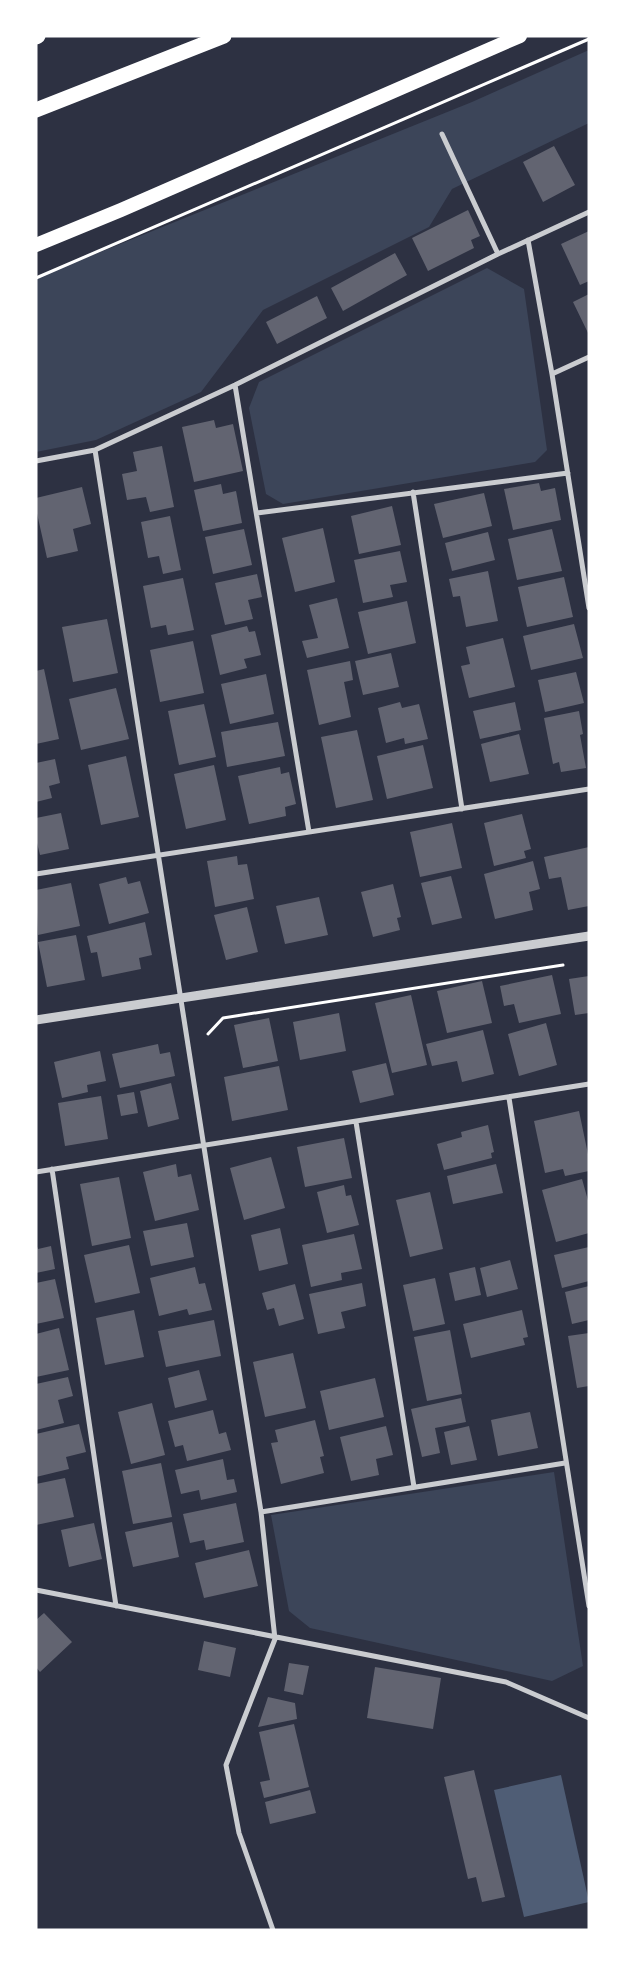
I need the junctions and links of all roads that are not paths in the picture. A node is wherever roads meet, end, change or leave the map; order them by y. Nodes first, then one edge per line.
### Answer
1 (224, 36) edge
2 (520, 36) edge
3 (36, 110) edge
4 (442, 134) dead end
5 (589, 212) edge
6 (528, 240) junction
7 (36, 245) edge
8 (498, 254) junction
9 (589, 357) edge
10 (552, 374) junction
11 (235, 385) junction
12 (95, 450) junction
13 (36, 460) edge
14 (568, 474) junction
15 (413, 492) junction
16 (257, 513) junction
17 (589, 608) edge
18 (589, 789) edge
19 (462, 809) junction
20 (309, 832) junction
21 (159, 855) junction
22 (36, 874) edge
23 (589, 936) edge
24 (181, 997) junction
25 (36, 1020) edge
26 (589, 1084) edge
27 (509, 1098) junction
28 (356, 1122) junction
29 (203, 1144) junction
30 (52, 1169) junction
31 (36, 1172) edge
32 (566, 1463) junction
33 (414, 1487) junction
34 (261, 1512) junction
35 (36, 1590) edge
36 (116, 1606) junction
37 (589, 1606) edge
38 (276, 1639) junction
39 (589, 1718) edge
40 (273, 1930) edge

1 - 3 highway
2 - 7 highway
4 - 8 street
5 - 6 street
6 - 8 street
6 - 10 street
8 - 11 street
9 - 10 street
10 - 14 street
11 - 12 street
11 - 16 street
12 - 13 street
12 - 21 street
14 - 15 street
14 - 17 street
15 - 16 street
15 - 19 street
16 - 20 street
18 - 19 street
19 - 20 street
20 - 21 street
21 - 22 street
21 - 24 street
23 - 24 street
24 - 25 street
24 - 29 street
26 - 27 street
27 - 28 street
27 - 32 street
28 - 29 street
28 - 33 street
29 - 30 street
29 - 34 street
30 - 31 street
30 - 36 street
32 - 33 street
32 - 37 street
33 - 34 street
34 - 38 street
35 - 36 street
36 - 38 street
38 - 39 street
38 - 40 street

